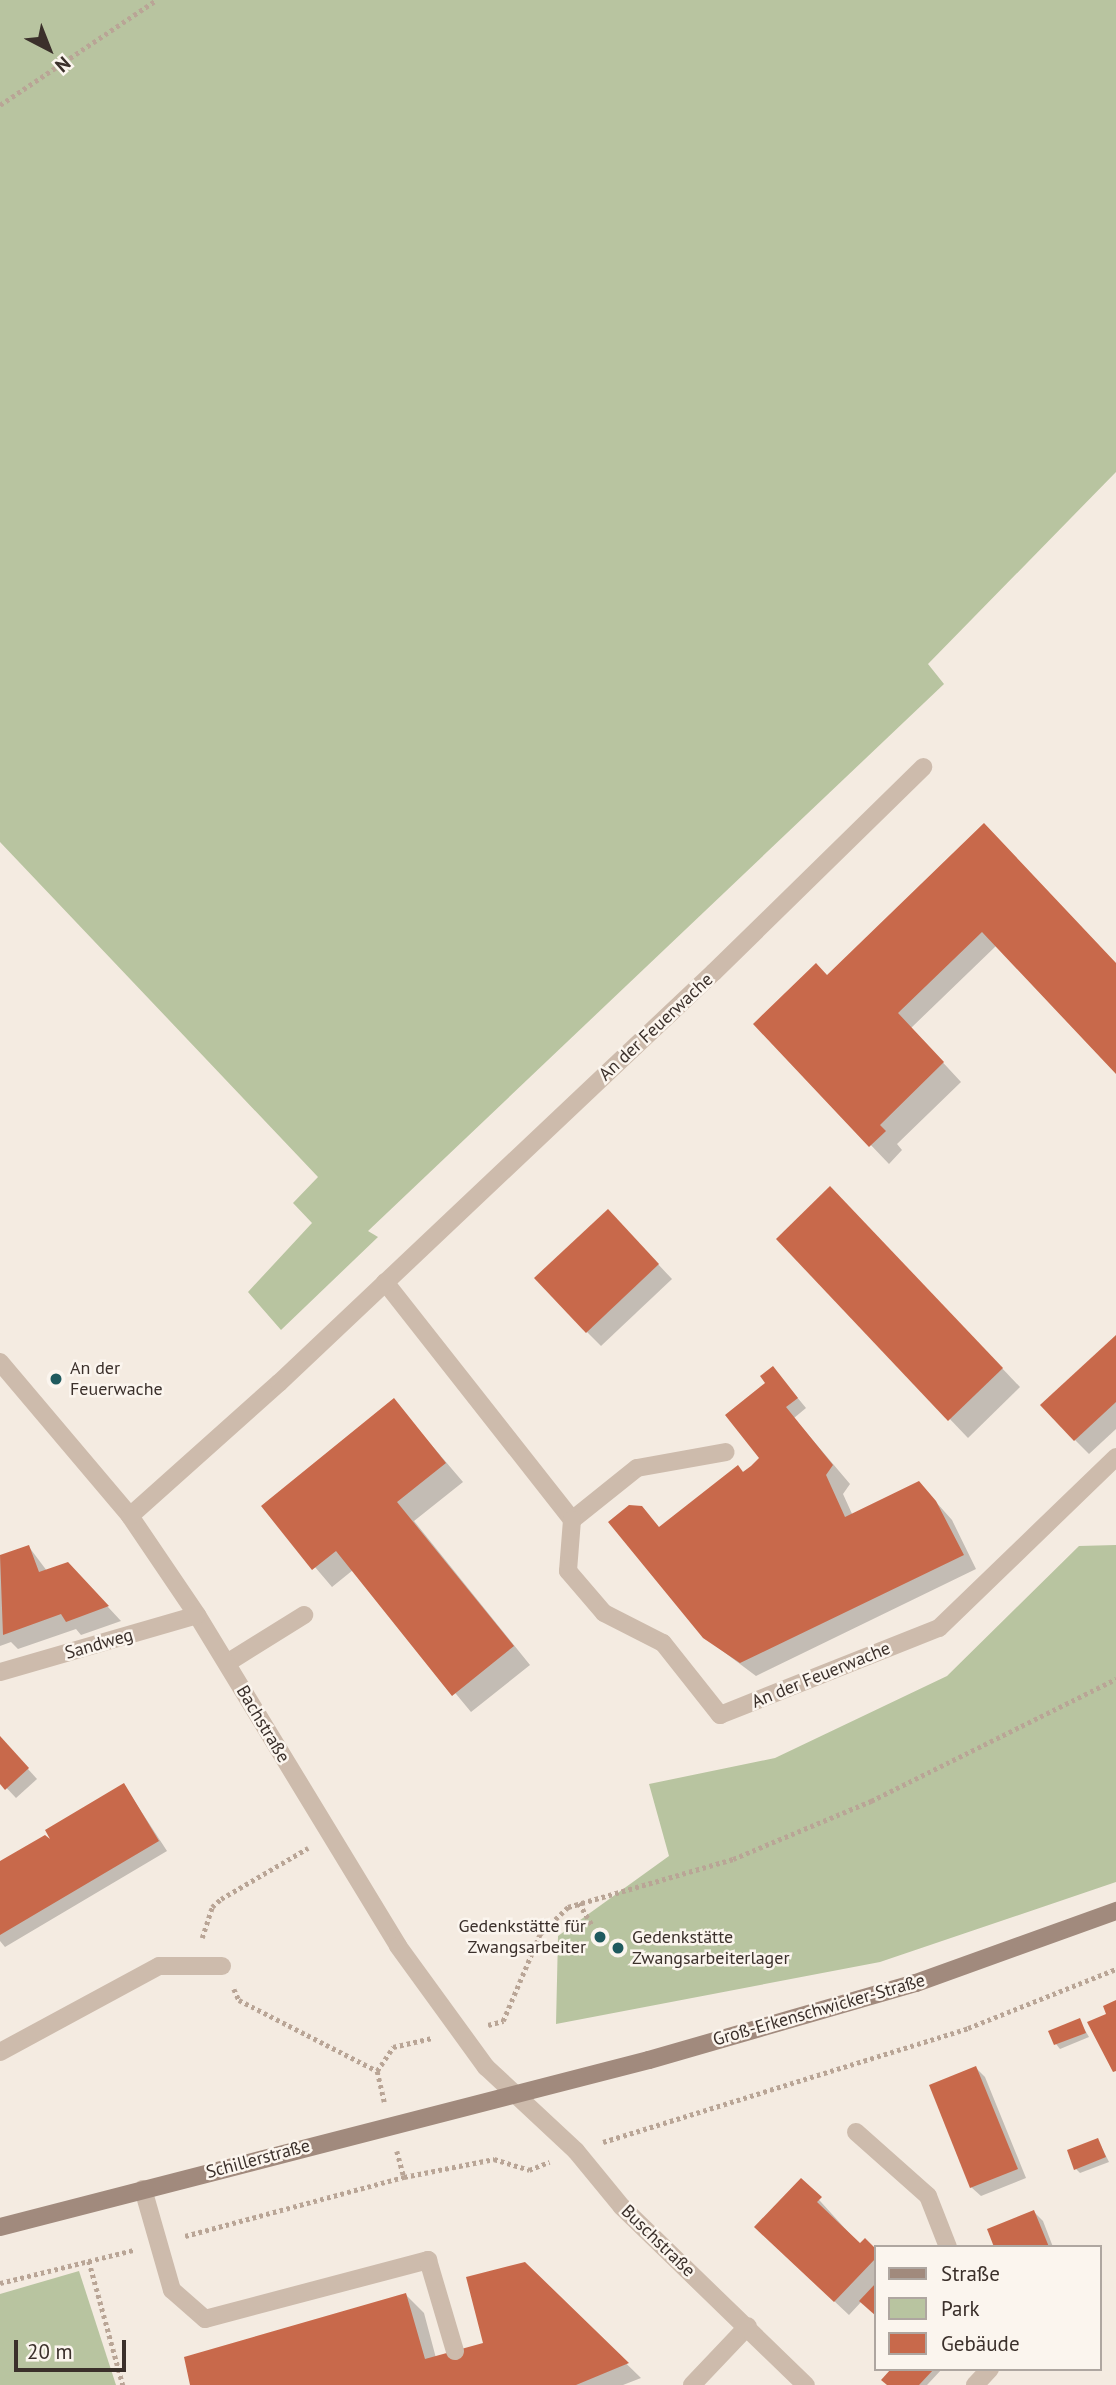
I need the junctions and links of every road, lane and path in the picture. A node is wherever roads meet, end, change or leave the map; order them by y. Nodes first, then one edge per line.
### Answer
1 (156, 0) edge
2 (0, 105) edge
3 (923, 767) dead end
4 (385, 1282) junction
5 (0, 1362) edge
6 (726, 1452) dead end
7 (1116, 1457) edge
8 (130, 1516) junction
9 (572, 1520) junction
10 (197, 1615) junction
11 (304, 1615) dead end
12 (226, 1663) junction
13 (0, 1672) edge
14 (1116, 1679) edge
15 (330, 1835) junction
16 (579, 1903) junction
17 (1116, 1911) edge
18 (593, 1926) dead end
19 (194, 1965) junction
20 (222, 1966) joint
21 (503, 2021) dead end
22 (459, 2032) junction
23 (0, 2052) edge
24 (377, 2071) junction
25 (516, 2092) junction
26 (390, 2123) junction
27 (856, 2132) dead end
28 (404, 2177) dead end
29 (143, 2189) junction
30 (0, 2228) edge
31 (947, 2245) edge
32 (89, 2261) dead end
33 (748, 2326) junction
34 (454, 2351) dead end
35 (988, 2371) edge
36 (123, 2385) edge
37 (692, 2385) edge
38 (806, 2385) edge
39 (975, 2385) edge

1 - 2 path
3 - 4 street, An der Feuerwache
4 - 8 street, An der Feuerwache
4 - 9 street
5 - 8 street, Bachstraße
6 - 9 street
7 - 9 street, An der Feuerwache
8 - 10 street, Bachstraße
10 - 12 street, Bachstraße
10 - 13 street, Sandweg
11 - 12 street
12 - 15 street, Bachstraße
14 - 16 path
15 - 19 path
15 - 22 street, Bachstraße
16 - 18 path
16 - 21 path
17 - 25 main road, Groß-Erkenschwicker-Straße
19 - 20 street
19 - 23 street
20 - 24 path
22 - 24 path
22 - 25 street, Bachstraße
24 - 26 path
25 - 26 main road, Schillerstraße
25 - 33 street, Buschstraße
26 - 28 path
26 - 29 main road, Schillerstraße
27 - 31 street
29 - 30 main road, Schillerstraße
29 - 34 street
32 - 36 path
33 - 37 street
33 - 38 street, Buschstraße
35 - 39 street

